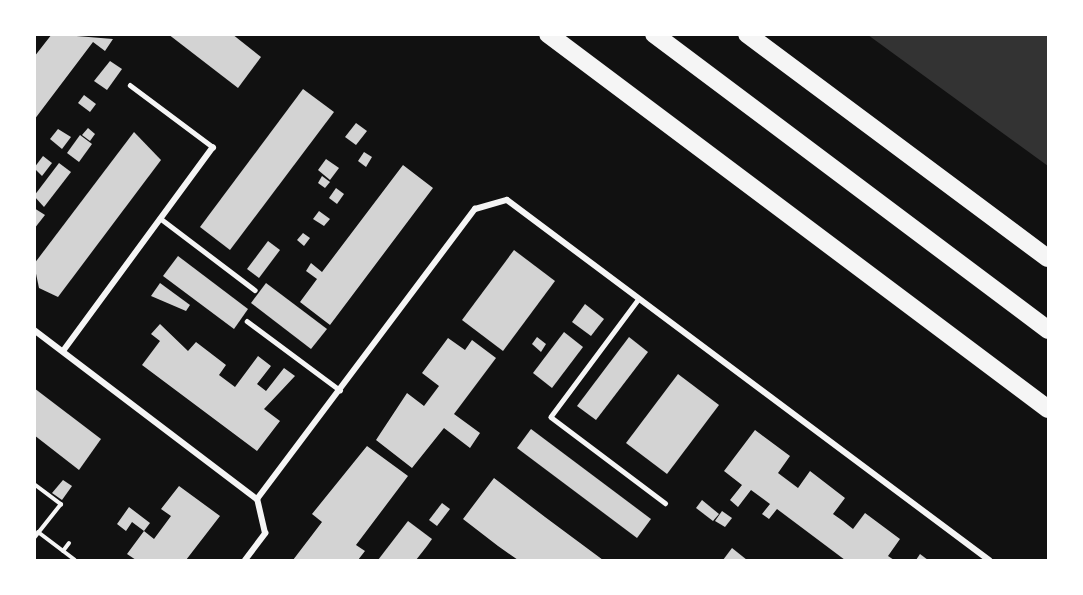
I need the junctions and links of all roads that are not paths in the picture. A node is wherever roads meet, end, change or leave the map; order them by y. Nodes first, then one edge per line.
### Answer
1 (548, 34) edge
2 (654, 34) edge
3 (747, 34) edge
4 (130, 85) dead end
5 (213, 147) joint
6 (160, 218) junction
7 (1048, 258) edge
8 (255, 290) dead end
9 (639, 299) junction
10 (247, 321) dead end
11 (34, 330) edge
12 (1048, 330) edge
13 (63, 351) junction
14 (340, 390) junction
15 (1048, 409) edge
16 (257, 499) junction
17 (665, 503) dead end
18 (245, 561) edge
19 (989, 561) edge

1 - 15 highway
2 - 12 highway
3 - 7 highway
4 - 5 lane
5 - 6 street
6 - 8 lane
6 - 13 street
9 - 14 street
9 - 17 lane
9 - 19 street
10 - 14 lane
11 - 13 street
13 - 16 street
14 - 16 street
16 - 18 street

